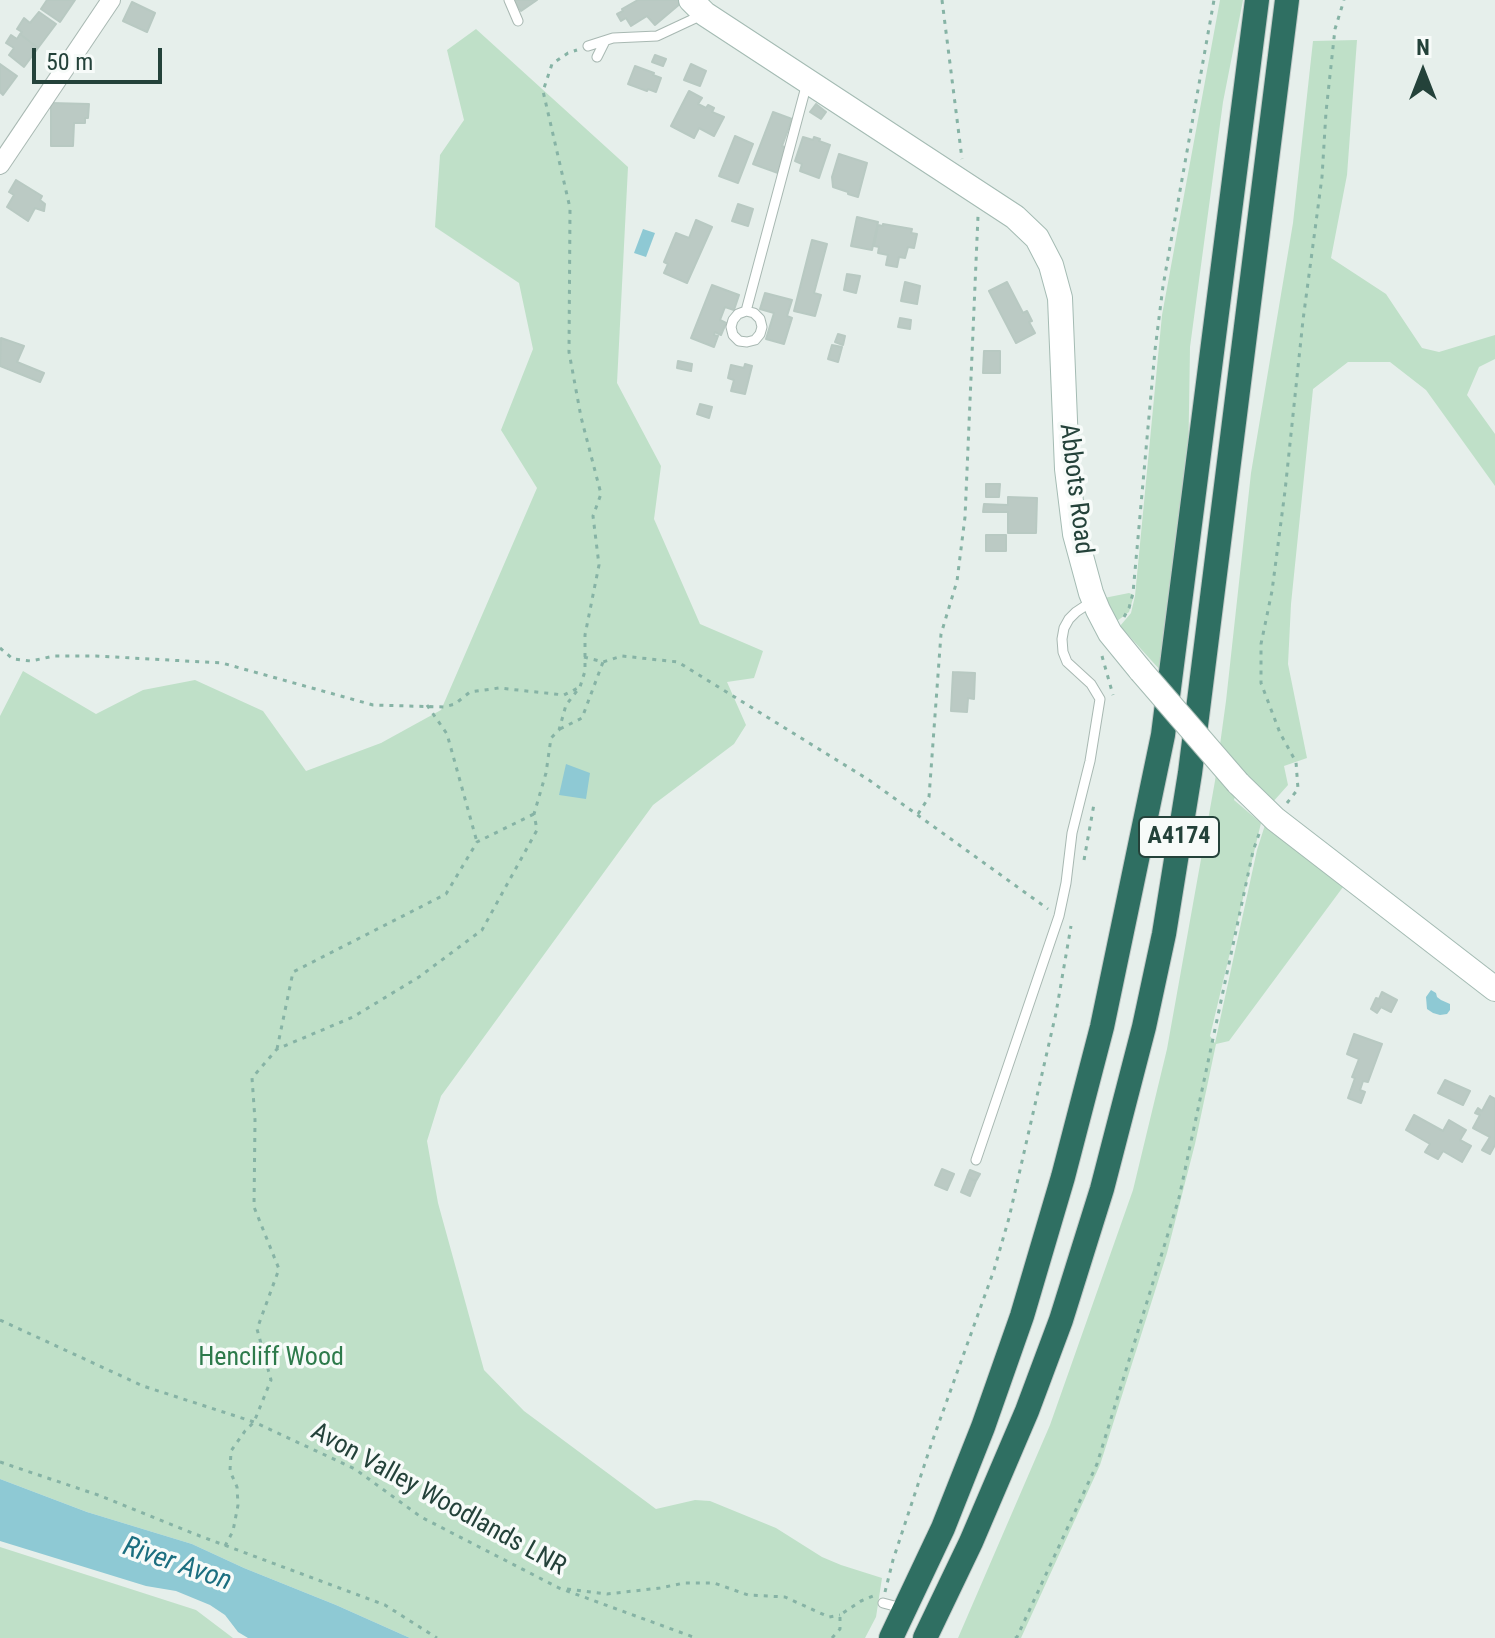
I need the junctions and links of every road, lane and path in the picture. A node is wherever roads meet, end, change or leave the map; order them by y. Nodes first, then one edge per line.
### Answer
1 (111, 0) edge
2 (509, 0) edge
3 (942, 0) edge
4 (1257, 0) edge
5 (1287, 0) edge
6 (1344, 0) edge
7 (698, 7) edge
8 (518, 21) dead end
9 (605, 41) junction
10 (588, 46) joint
11 (597, 57) dead end
12 (808, 81) junction
13 (0, 165) edge
14 (970, 188) junction
15 (746, 311) dead end
16 (1094, 601) junction
17 (0, 648) edge
18 (586, 658) junction
19 (603, 662) junction
20 (580, 687) junction
21 (427, 705) junction
22 (559, 730) junction
23 (534, 814) junction
24 (918, 814) junction
25 (1271, 816) junction
26 (477, 842) junction
27 (1059, 916) junction
28 (1495, 989) edge
29 (277, 1049) junction
30 (976, 1160) dead end
31 (0, 1320) edge
32 (254, 1422) junction
33 (0, 1462) edge
34 (225, 1546) junction
35 (559, 1588) junction
36 (891, 1602) junction
37 (840, 1615) junction
38 (437, 1638) edge
39 (696, 1638) edge
40 (832, 1638) edge
41 (891, 1638) edge
42 (925, 1638) edge
43 (1015, 1638) edge

1 - 13 street
2 - 8 lane
3 - 14 path
4 - 36 highway, A4174
5 - 42 highway, A4174
6 - 25 path
7 - 9 lane
7 - 12 street, Abbots Road
9 - 10 lane
9 - 11 lane
10 - 18 path
12 - 14 street, Abbots Road
12 - 15 lane
14 - 16 street, Abbots Road
14 - 24 path
16 - 25 street, Abbots Road, bridge
16 - 27 lane
17 - 21 path
18 - 19 path
18 - 20 path
19 - 22 path
19 - 24 path
20 - 21 path
20 - 22 path
21 - 26 path
22 - 23 path
23 - 26 path
23 - 29 path
24 - 27 path
25 - 28 street, Abbots Road
25 - 43 path
26 - 29 path
27 - 30 lane
29 - 32 path
31 - 32 path, Avon Valley Woodlands LNR
32 - 34 path
32 - 35 path, Avon Valley Woodlands LNR
33 - 34 path
34 - 38 path
35 - 37 path
35 - 39 path, Avon Valley Woodlands LNR
36 - 37 path
36 - 41 highway, A4174
37 - 40 path

